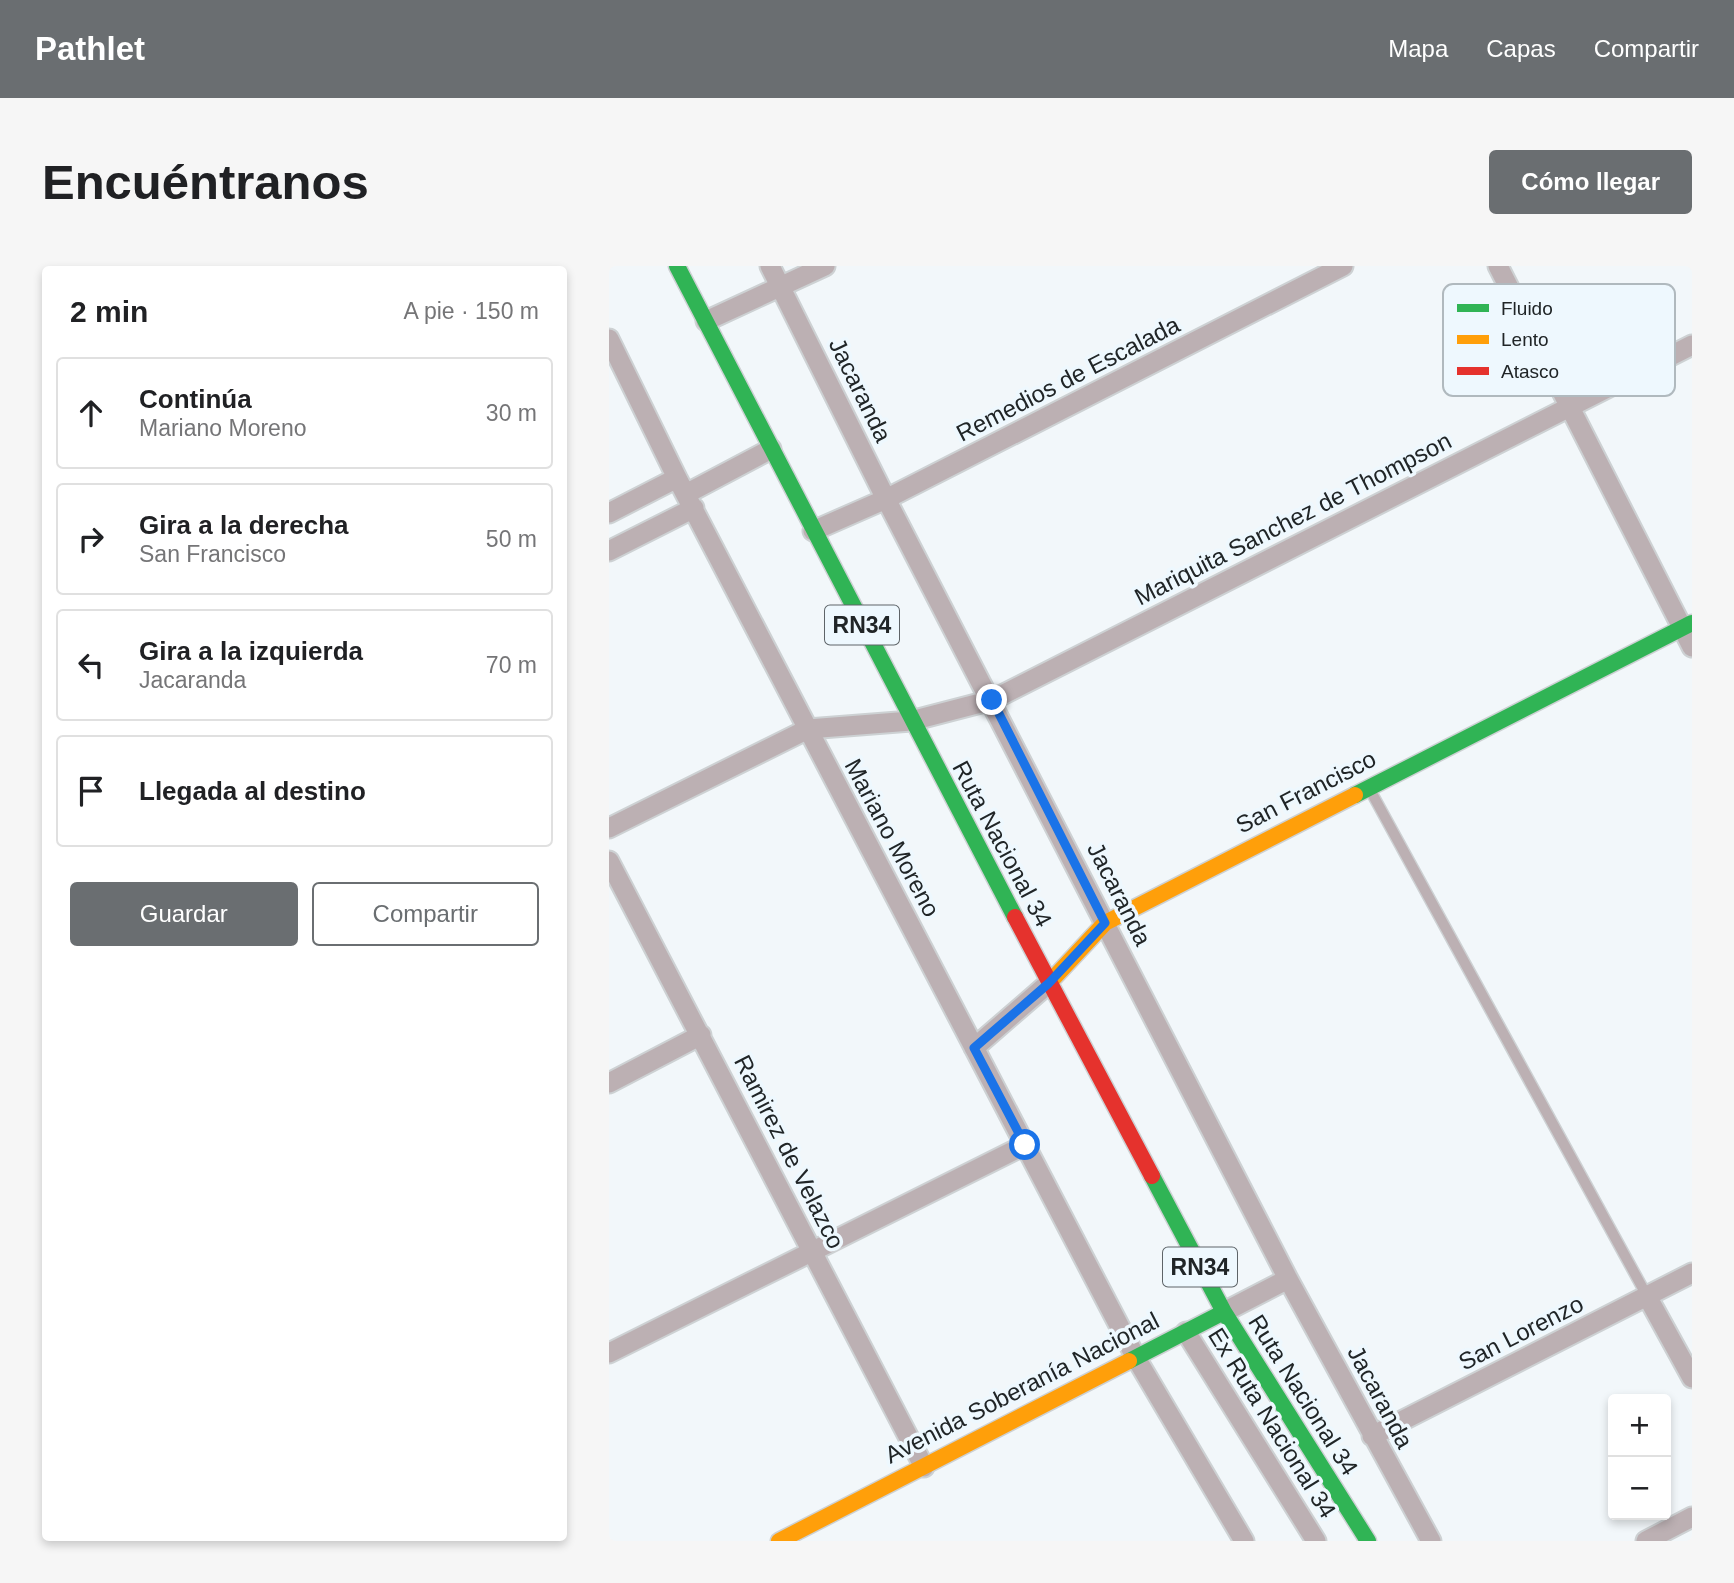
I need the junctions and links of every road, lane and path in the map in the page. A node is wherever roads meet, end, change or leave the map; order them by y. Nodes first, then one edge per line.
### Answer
1 (677, 266) edge
2 (770, 266) edge
3 (825, 266) edge
4 (1343, 266) edge
5 (1498, 266) edge
6 (1507, 284) edge
7 (782, 288) junction
8 (706, 321) junction
9 (609, 339) edge
10 (1692, 345) edge
11 (1675, 353) edge
12 (1565, 396) edge
13 (1588, 396) edge
14 (1570, 405) junction
15 (771, 450) junction
16 (685, 493) junction
17 (886, 499) junction
18 (609, 513) edge
19 (813, 531) junction
20 (609, 551) edge
21 (1687, 625) edge
22 (1692, 647) edge
23 (992, 700) junction
24 (911, 721) junction
25 (808, 729) junction
26 (1369, 788) junction
27 (609, 828) edge
28 (609, 861) edge
29 (1105, 923) junction
30 (1049, 983) junction
31 (701, 1035) junction
32 (974, 1048) junction
33 (609, 1083) edge
34 (1025, 1145) junction
35 (812, 1251) junction
36 (1692, 1273) edge
37 (1288, 1279) junction
38 (1647, 1296) junction
39 (1224, 1312) junction
40 (1186, 1332) junction
41 (609, 1353) edge
42 (1136, 1357) junction
43 (1692, 1378) edge
44 (1372, 1436) junction
45 (924, 1466) junction
46 (1692, 1517) edge
47 (779, 1541) edge
48 (1244, 1541) edge
49 (1316, 1541) edge
50 (1368, 1541) edge
51 (1431, 1541) edge
52 (1646, 1541) edge

1 - 8 main road, Ruta Nacional 34 / RN34
2 - 7 street, Jacaranda
3 - 7 street
4 - 17 street, Remedios de Escalada
5 - 6 street
7 - 8 street
7 - 17 street, Jacaranda
8 - 15 main road, Ruta Nacional 34 / RN34
9 - 16 street, Mariano Moreno
10 - 11 street, Mariquita Sanchez de Thompson
12 - 14 street
13 - 14 street, Mariquita Sanchez de Thompson
14 - 21 street
14 - 23 street, Mariquita Sanchez de Thompson
15 - 16 street
15 - 19 main road, Ruta Nacional 34 / RN34
16 - 18 street
16 - 20 street
16 - 25 street, Mariano Moreno
17 - 19 street, Remedios de Escalada
17 - 23 street, Jacaranda
19 - 24 main road, Ruta Nacional 34 / RN34
21 - 22 street
21 - 26 main road, San Francisco
23 - 24 street, Mariquita Sanchez de Thompson
23 - 29 street, Jacaranda
24 - 25 street, Mariquita Sanchez de Thompson
24 - 30 main road, Ruta Nacional 34 / RN34
25 - 27 street
25 - 32 street, Mariano Moreno
26 - 29 main road, San Francisco
26 - 38 lane
28 - 31 street, Ramirez de Velazco
29 - 30 main road, San Francisco
29 - 37 street, Jacaranda
30 - 32 street, San Francisco
30 - 39 main road, Ruta Nacional 34 / RN34
31 - 33 street
31 - 35 street, Ramirez de Velazco
32 - 34 street, Mariano Moreno
34 - 35 street
34 - 42 street, Mariano Moreno
35 - 41 street
35 - 45 street, Ramirez de Velazco
36 - 38 street, San Lorenzo
37 - 39 street, Avenida Soberanía Nacional
37 - 44 street, Jacaranda
38 - 43 street
38 - 44 street, San Lorenzo
39 - 40 main road, Avenida Soberanía Nacional
39 - 50 main road, Ruta Nacional 34 / RN34
40 - 42 main road, Avenida Soberanía Nacional
40 - 49 street, Ex Ruta Nacional 34
42 - 45 main road, Avenida Soberanía Nacional
42 - 48 street
44 - 51 street, Jacaranda
45 - 47 main road, Avenida Soberanía Nacional
46 - 52 street

